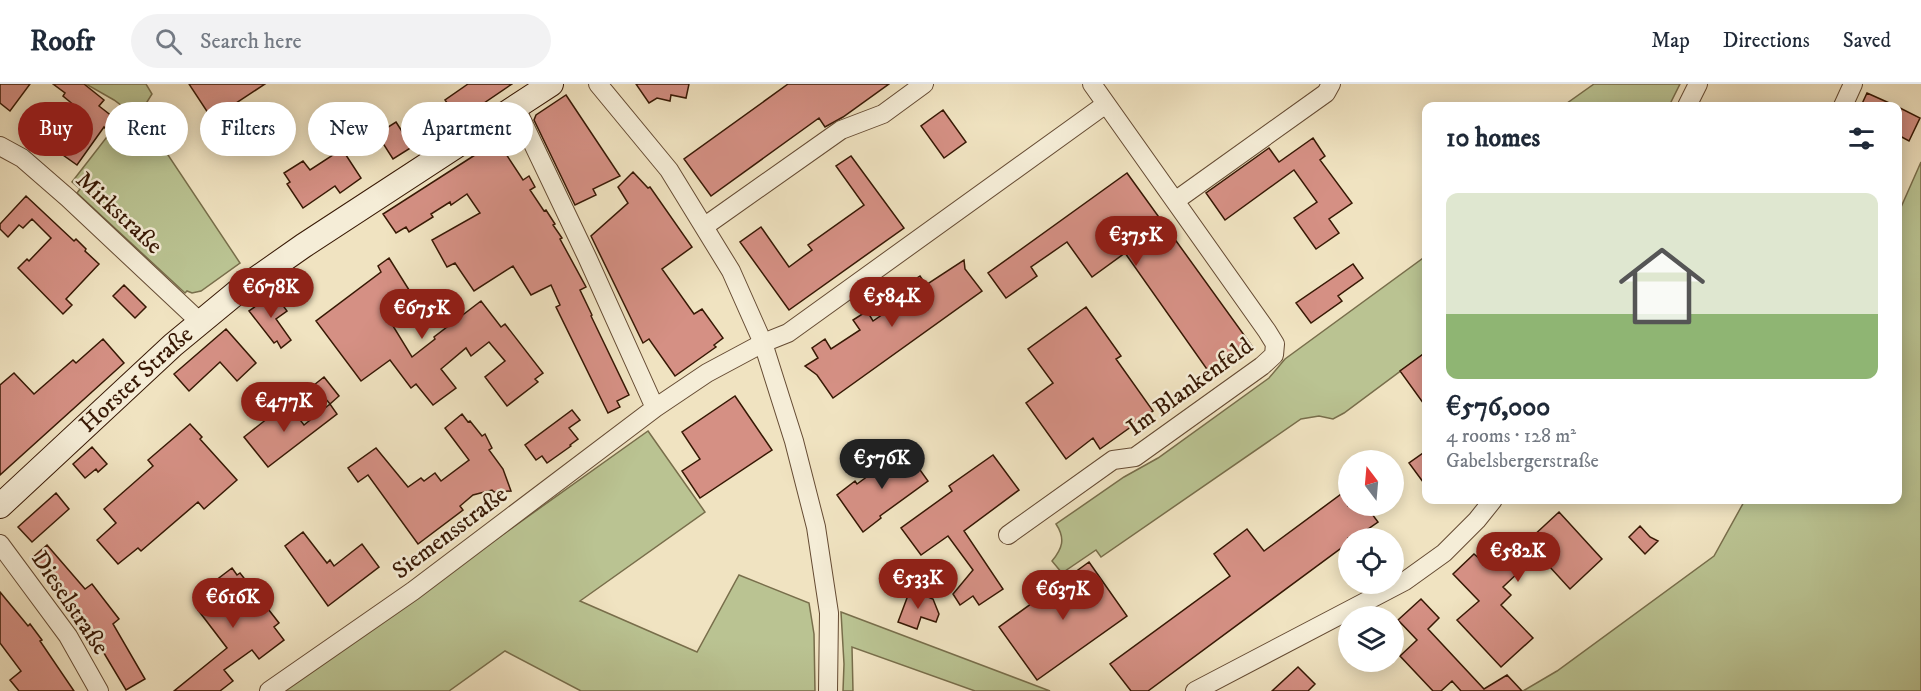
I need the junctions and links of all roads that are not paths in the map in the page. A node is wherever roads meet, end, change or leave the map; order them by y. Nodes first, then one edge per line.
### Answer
1 (550, 84) edge
2 (598, 84) edge
3 (924, 84) edge
4 (1092, 84) edge
5 (1331, 84) edge
6 (1698, 84) edge
7 (1853, 84) edge
8 (524, 102) edge
9 (1689, 102) edge
10 (1845, 102) edge
11 (1106, 104) junction
12 (533, 145) edge
13 (0, 146) edge
14 (442, 156) edge
15 (1175, 201) junction
16 (705, 226) junction
17 (200, 322) junction
18 (763, 343) junction
19 (655, 408) junction
20 (1490, 504) edge
21 (0, 506) edge
22 (1008, 536) dead end
23 (0, 544) edge
24 (99, 691) edge
25 (269, 691) edge
26 (828, 691) edge
27 (1195, 691) edge

1 - 8 main road, Horster Straße
2 - 16 street
3 - 16 street
4 - 11 street, Im Blankenfeld
5 - 15 street
6 - 9 street
7 - 10 street
11 - 15 street, Im Blankenfeld
11 - 18 street, Siemensstraße
12 - 19 street
13 - 17 street, Mirkstraße
14 - 17 main road, Horster Straße
15 - 22 street, Im Blankenfeld
16 - 18 street
17 - 21 main road, Horster Straße
18 - 19 street, Siemensstraße
18 - 26 street
19 - 25 street, Siemensstraße
20 - 27 street
23 - 24 street, Dieselstraße

